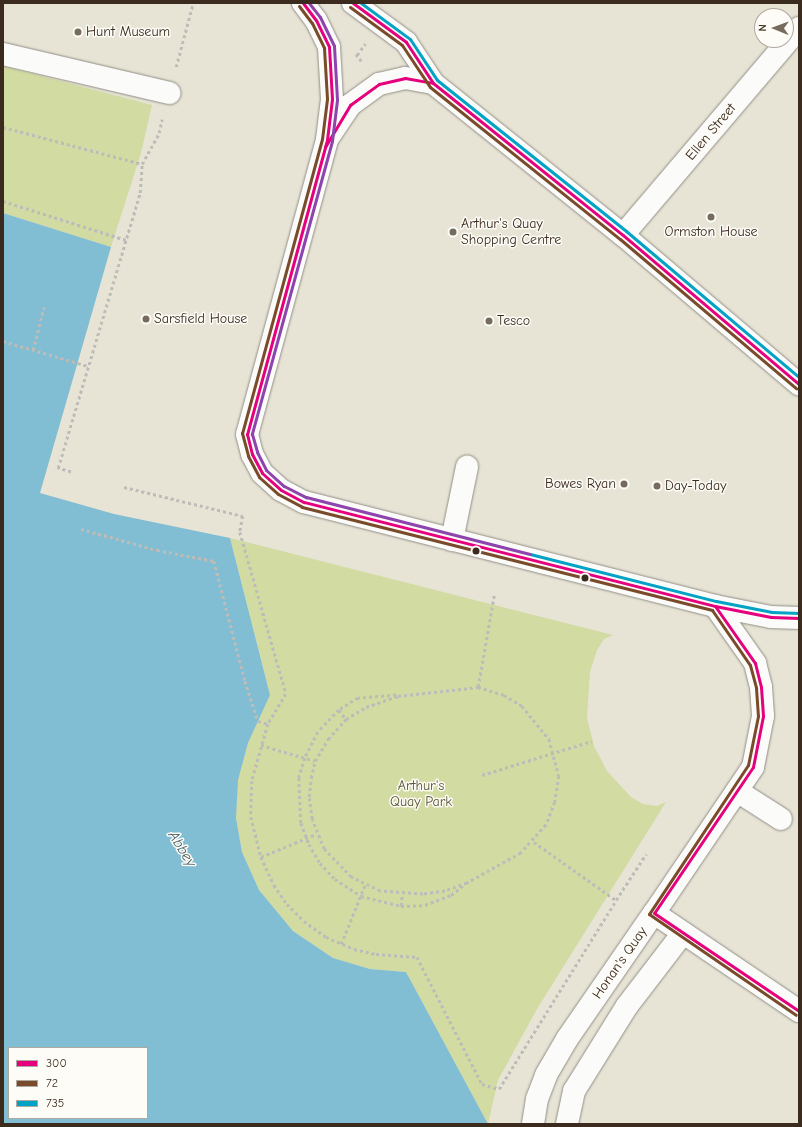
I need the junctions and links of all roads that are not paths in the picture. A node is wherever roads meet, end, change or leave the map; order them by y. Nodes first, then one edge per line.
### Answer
1 (303, 3) edge
2 (353, 3) edge
3 (799, 28) edge
4 (3, 54) edge
5 (433, 83) junction
6 (169, 93) road end
7 (327, 140) junction
8 (623, 235) junction
9 (799, 384) edge
10 (467, 467) dead end
11 (452, 540) junction
12 (715, 606) junction
13 (799, 618) edge
14 (737, 791) junction
15 (781, 819) dead end
16 (654, 913) junction
17 (683, 932) junction
18 (799, 1011) edge
19 (533, 1124) edge
20 (566, 1124) edge

1 - 7 main road
2 - 5 main road
3 - 8 main road, Ellen Street
4 - 6 main road
5 - 7 main road
5 - 8 main road
7 - 11 main road
8 - 9 main road
10 - 11 main road
11 - 12 main road
12 - 13 main road
12 - 14 main road, Honan's Quay
14 - 15 main road
14 - 16 main road, Honan's Quay
16 - 17 main road
16 - 19 main road, Honan's Quay
17 - 18 main road
17 - 20 main road

